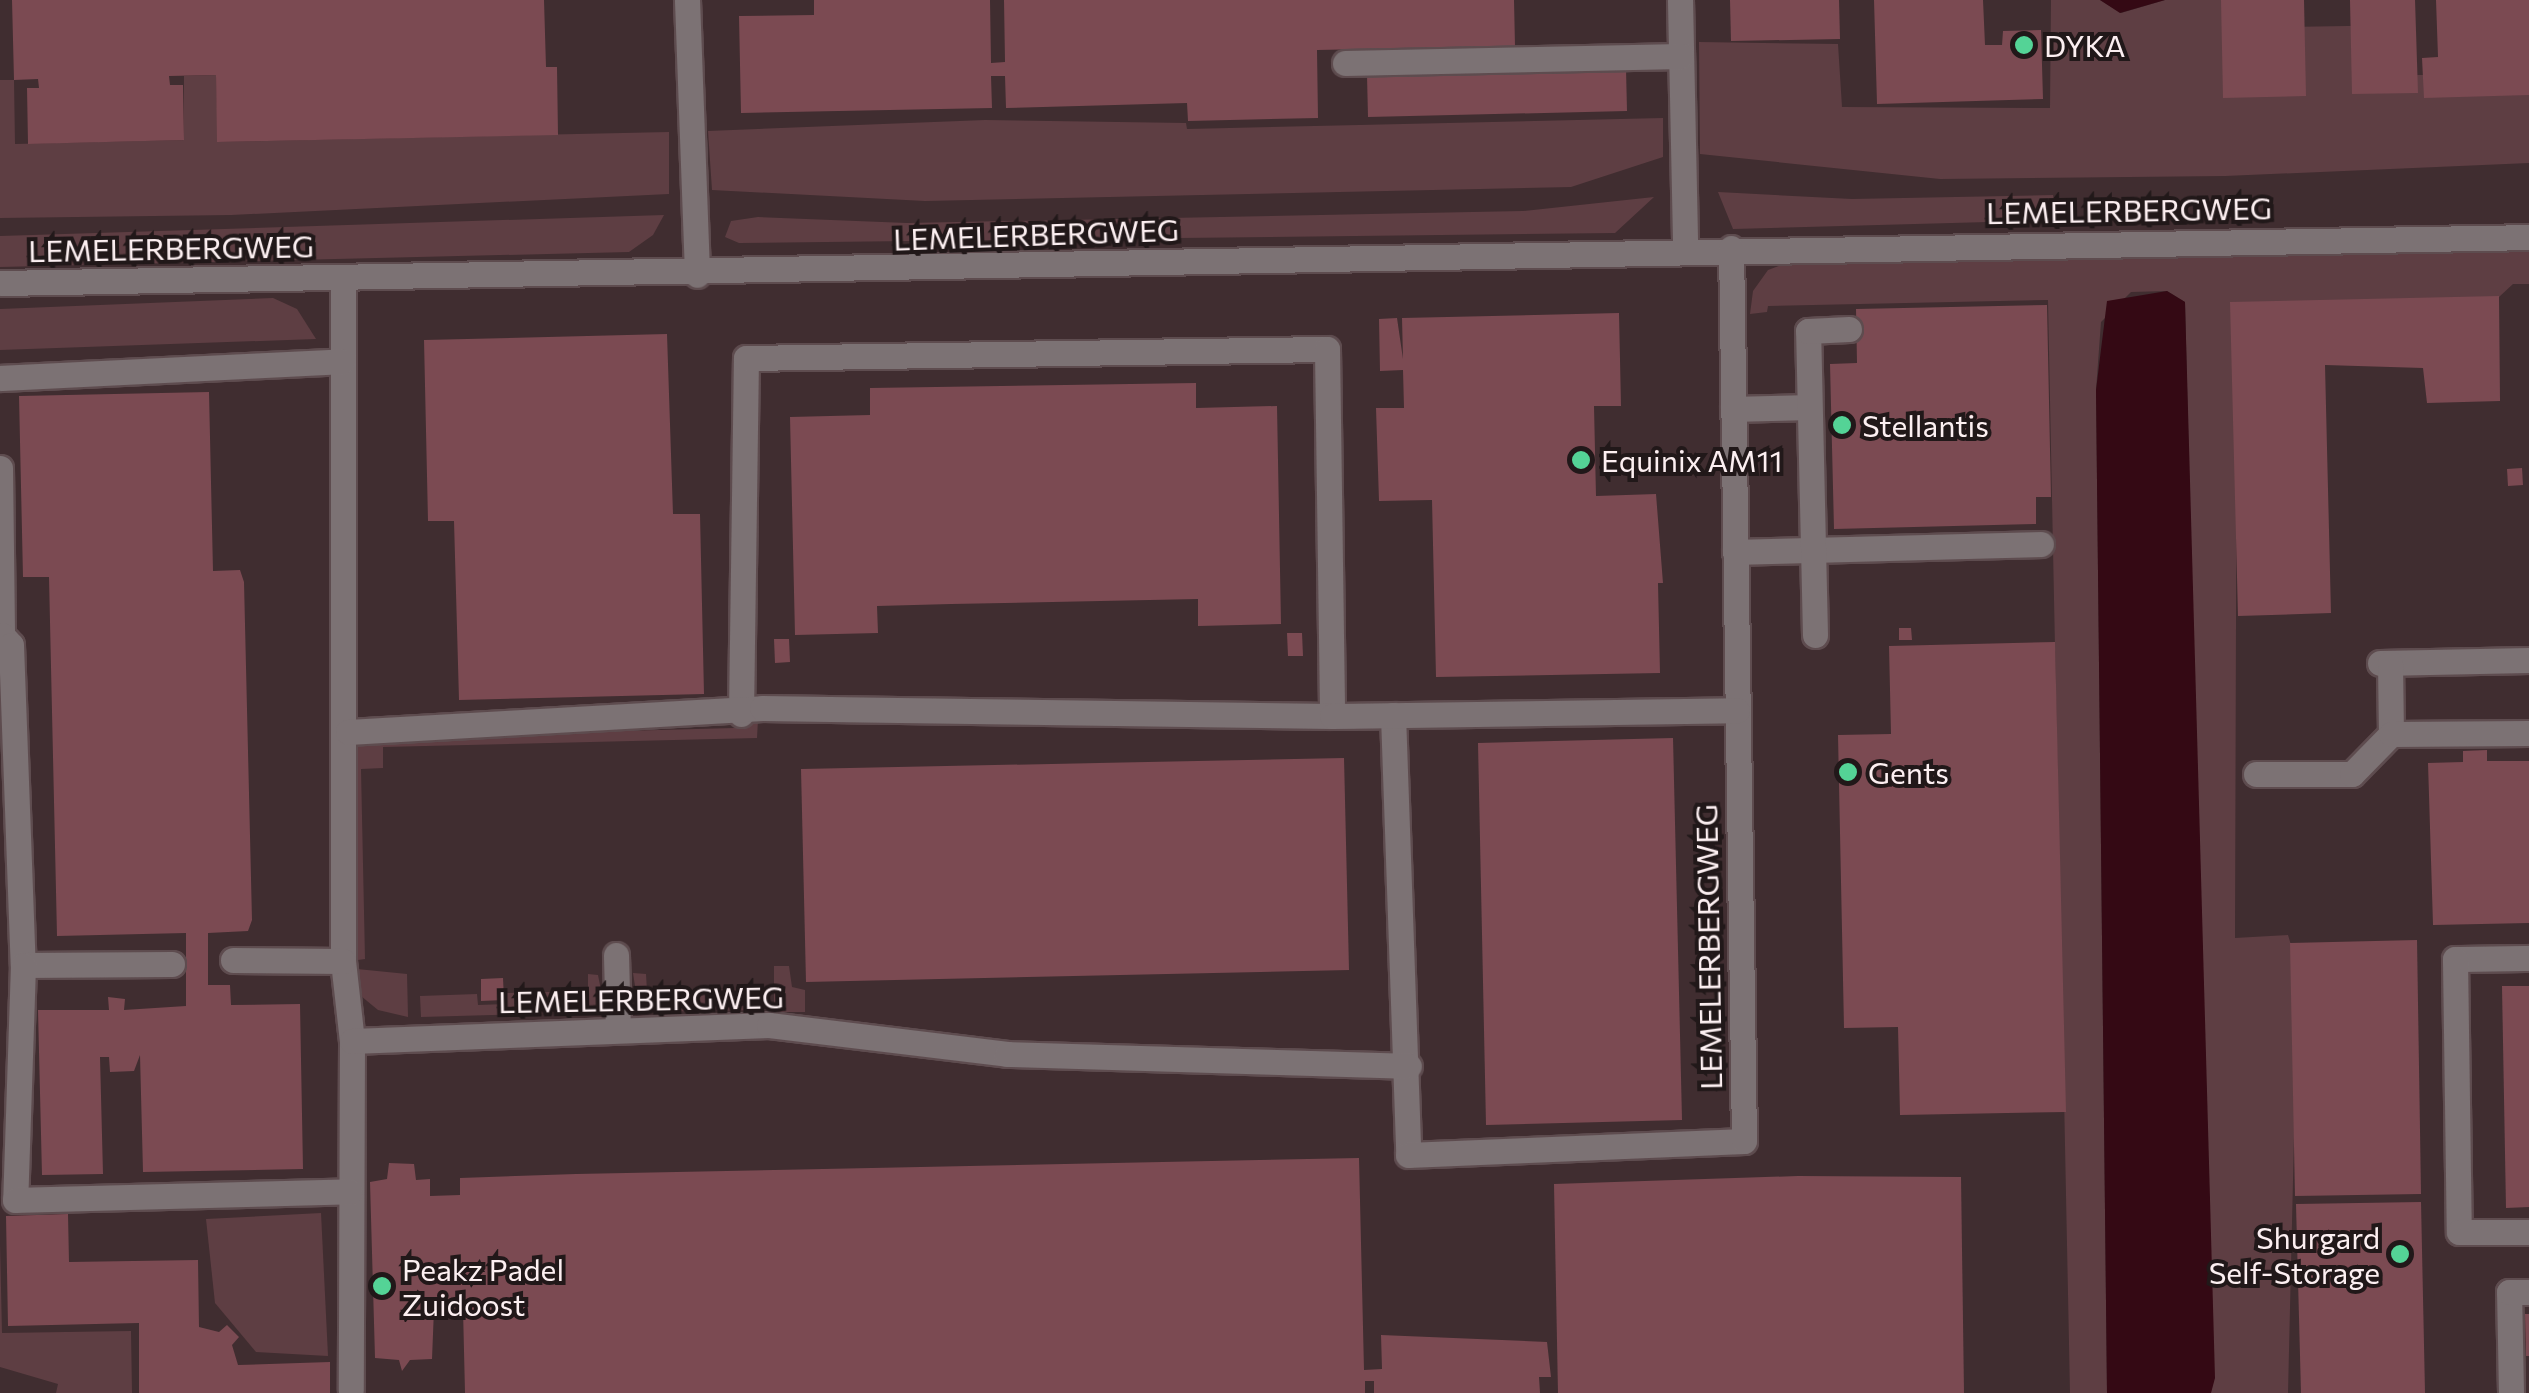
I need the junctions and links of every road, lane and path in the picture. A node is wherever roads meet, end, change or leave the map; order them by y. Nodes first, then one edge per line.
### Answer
1 (687, 0) edge
2 (1680, 0) edge
3 (1681, 56) junction
4 (1345, 63) dead end
5 (2529, 237) edge
6 (1731, 248) junction
7 (1685, 249) junction
8 (697, 275) junction
9 (343, 278) junction
10 (0, 283) edge
11 (1849, 330) dead end
12 (342, 361) junction
13 (0, 378) edge
14 (1809, 408) junction
15 (1733, 409) junction
16 (0, 468) edge
17 (2041, 544) dead end
18 (1813, 549) junction
19 (1735, 552) junction
20 (1815, 635) dead end
21 (2529, 660) edge
22 (1737, 710) junction
23 (740, 714) junction
24 (1393, 715) junction
25 (1332, 716) junction
26 (348, 732) junction
27 (2529, 733) edge
28 (2391, 734) junction
29 (2256, 774) dead end
30 (616, 955) dead end
31 (2529, 958) edge
32 (233, 960) dead end
33 (343, 962) junction
34 (172, 964) dead end
35 (23, 965) junction
36 (618, 1029) junction
37 (352, 1041) junction
38 (1409, 1066) junction
39 (350, 1190) junction
40 (2529, 1232) edge
41 (2529, 1292) edge
42 (351, 1390) dead end
43 (2511, 1393) edge

1 - 8 street
2 - 3 street
3 - 4 street
3 - 7 street
5 - 6 street, LEMELERBERGWEG
6 - 7 street, LEMELERBERGWEG
6 - 15 street, LEMELERBERGWEG
7 - 8 street, LEMELERBERGWEG
8 - 9 street, LEMELERBERGWEG
9 - 10 street, LEMELERBERGWEG
9 - 12 street, LEMELERBERGWEG
11 - 14 street
12 - 13 street
12 - 26 street, LEMELERBERGWEG
14 - 15 street
14 - 18 street
15 - 19 street, LEMELERBERGWEG
16 - 35 street
17 - 18 street
18 - 19 street
18 - 20 street
19 - 22 street, LEMELERBERGWEG
21 - 28 street
22 - 24 street
22 - 38 street, LEMELERBERGWEG
23 - 25 street
23 - 25 street
23 - 26 street
24 - 25 street
24 - 38 street
26 - 33 street, LEMELERBERGWEG
27 - 28 street
28 - 29 street
30 - 36 street
31 - 40 street
32 - 33 street
33 - 37 street, LEMELERBERGWEG
34 - 35 street
35 - 39 street
36 - 37 street, LEMELERBERGWEG
36 - 38 street, LEMELERBERGWEG
37 - 39 street, LEMELERBERGWEG
39 - 42 street, LEMELERBERGWEG
41 - 43 street

